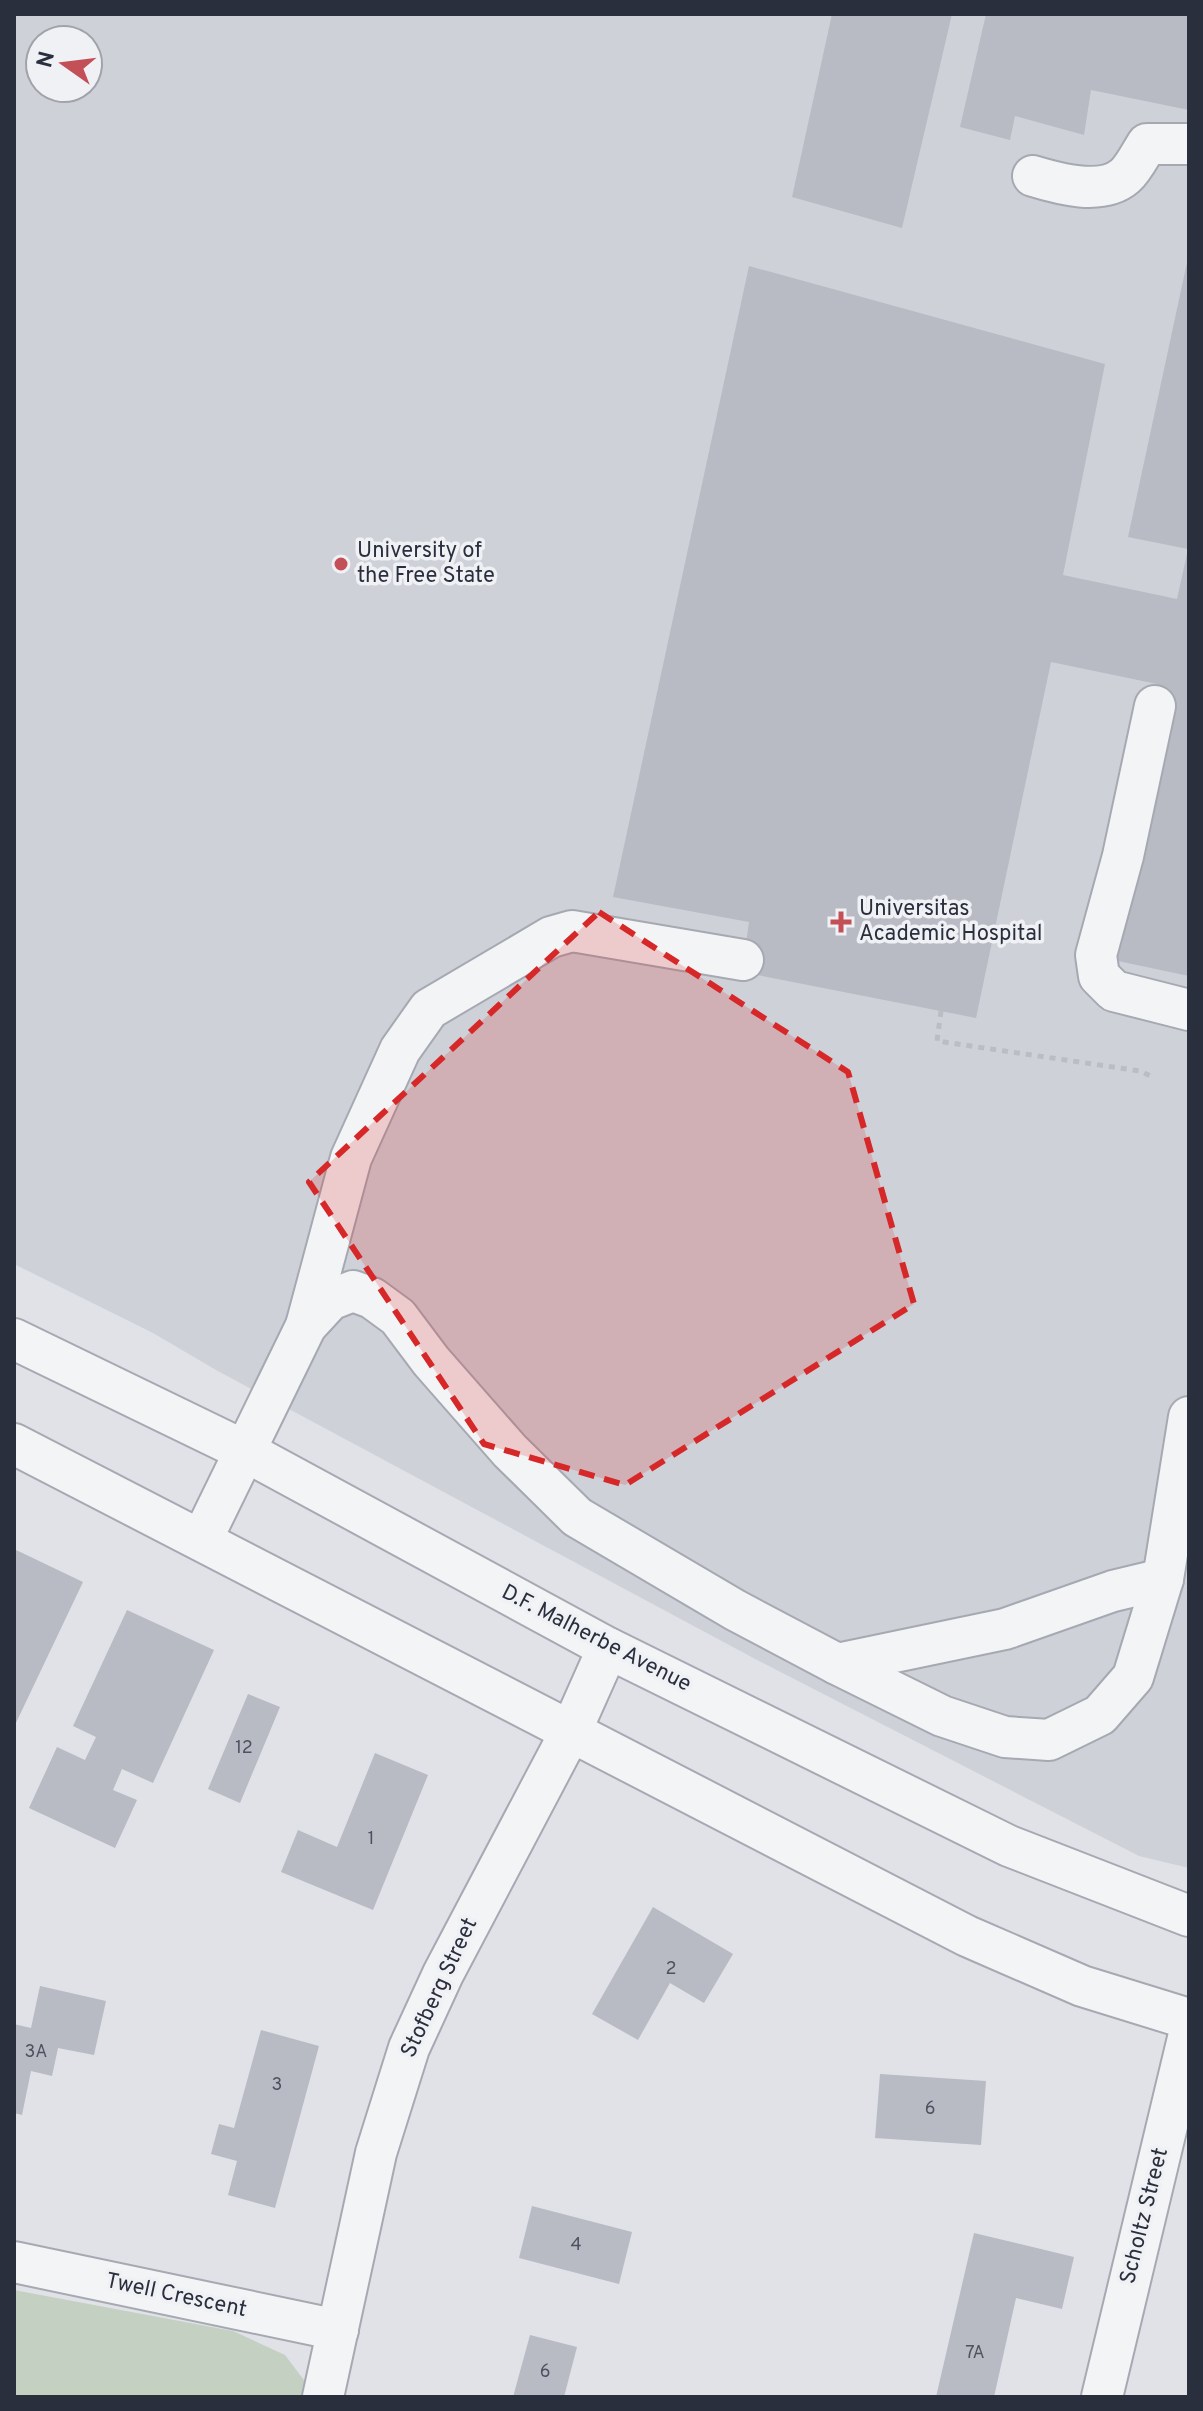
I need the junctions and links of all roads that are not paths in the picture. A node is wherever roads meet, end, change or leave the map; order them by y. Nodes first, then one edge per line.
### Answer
1 (1189, 144) edge
2 (1033, 176) dead end
3 (1155, 706) dead end
4 (743, 960) dead end
5 (1189, 1010) edge
6 (306, 1326) junction
7 (14, 1339) edge
8 (1189, 1417) edge
9 (14, 1444) edge
10 (245, 1451) junction
11 (202, 1539) junction
12 (1163, 1579) junction
13 (608, 1648) junction
14 (837, 1664) junction
15 (571, 1731) junction
16 (1189, 1915) edge
17 (1189, 2019) edge
18 (1189, 2034) edge
19 (14, 2262) edge
20 (338, 2330) junction
21 (323, 2397) edge
22 (1102, 2397) edge

1 - 2 street
3 - 5 street
4 - 6 street
6 - 10 street
6 - 14 street
7 - 10 street, D.F. Malherbe Avenue
8 - 12 street
9 - 11 street
10 - 11 street
10 - 13 street, D.F. Malherbe Avenue
11 - 15 street
12 - 14 street
12 - 14 street
13 - 15 street, Stofberg Street
13 - 16 street, D.F. Malherbe Avenue
15 - 17 street
15 - 20 street, Stofberg Street
18 - 22 street, Scholtz Street
19 - 20 street, Twell Crescent
20 - 21 street, Stofberg Street

